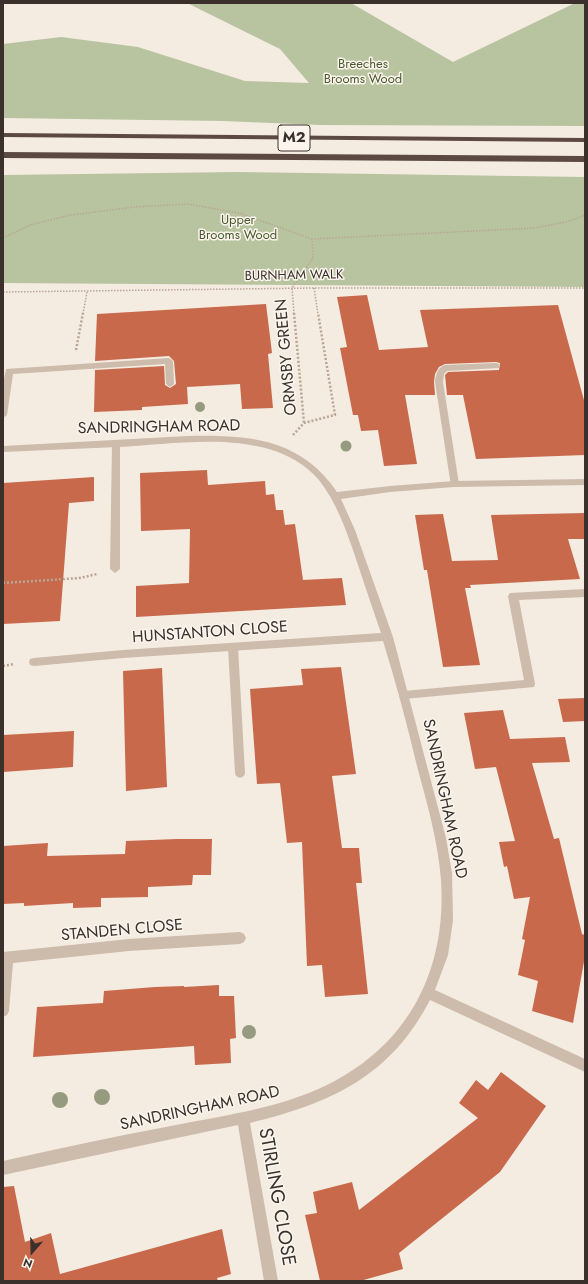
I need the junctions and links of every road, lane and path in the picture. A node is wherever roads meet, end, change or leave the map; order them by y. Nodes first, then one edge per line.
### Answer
1 (3, 135) edge
2 (585, 140) edge
3 (3, 155) edge
4 (585, 159) edge
5 (585, 215) edge
6 (3, 238) edge
7 (312, 239) junction
8 (292, 288) junction
9 (314, 288) junction
10 (585, 288) edge
11 (3, 292) edge
12 (87, 292) junction
13 (73, 366) junction
14 (496, 366) dead end
15 (170, 384) dead end
16 (3, 416) edge
17 (304, 423) junction
18 (116, 444) junction
19 (3, 449) edge
20 (280, 450) junction
21 (585, 482) edge
22 (454, 484) junction
23 (335, 496) junction
24 (115, 569) joint
25 (3, 583) edge
26 (585, 593) edge
27 (388, 637) junction
28 (233, 647) junction
29 (34, 662) dead end
30 (404, 695) junction
31 (240, 773) dead end
32 (240, 938) dead end
33 (5, 958) edge
34 (427, 992) junction
35 (3, 1011) edge
36 (585, 1066) edge
37 (243, 1119) junction
38 (3, 1168) edge
39 (271, 1281) edge

1 - 2 highway, M2
3 - 4 highway, M2
5 - 7 path
6 - 7 path
7 - 8 path
8 - 9 path, BURNHAM WALK
8 - 12 path, BURNHAM WALK
8 - 17 path, ORMSBY GREEN
9 - 10 path, BURNHAM WALK
9 - 17 path, ORMSBY GREEN
11 - 12 path, BURNHAM WALK
12 - 13 path
13 - 15 street
13 - 16 street
14 - 22 street
17 - 20 path, ORMSBY GREEN
18 - 19 street, SANDRINGHAM ROAD
18 - 20 street, SANDRINGHAM ROAD
18 - 24 street
20 - 23 street, SANDRINGHAM ROAD
21 - 22 street
22 - 23 street
23 - 27 street, SANDRINGHAM ROAD
24 - 25 path
26 - 30 street
27 - 28 street, HUNSTANTON CLOSE
27 - 30 street, SANDRINGHAM ROAD
28 - 29 street, HUNSTANTON CLOSE
28 - 31 street
30 - 34 street, SANDRINGHAM ROAD
32 - 33 street, STANDEN CLOSE
33 - 35 street, STANDEN CLOSE
34 - 36 street
34 - 37 street, SANDRINGHAM ROAD
37 - 38 street, SANDRINGHAM ROAD
37 - 39 street, STIRLING CLOSE

